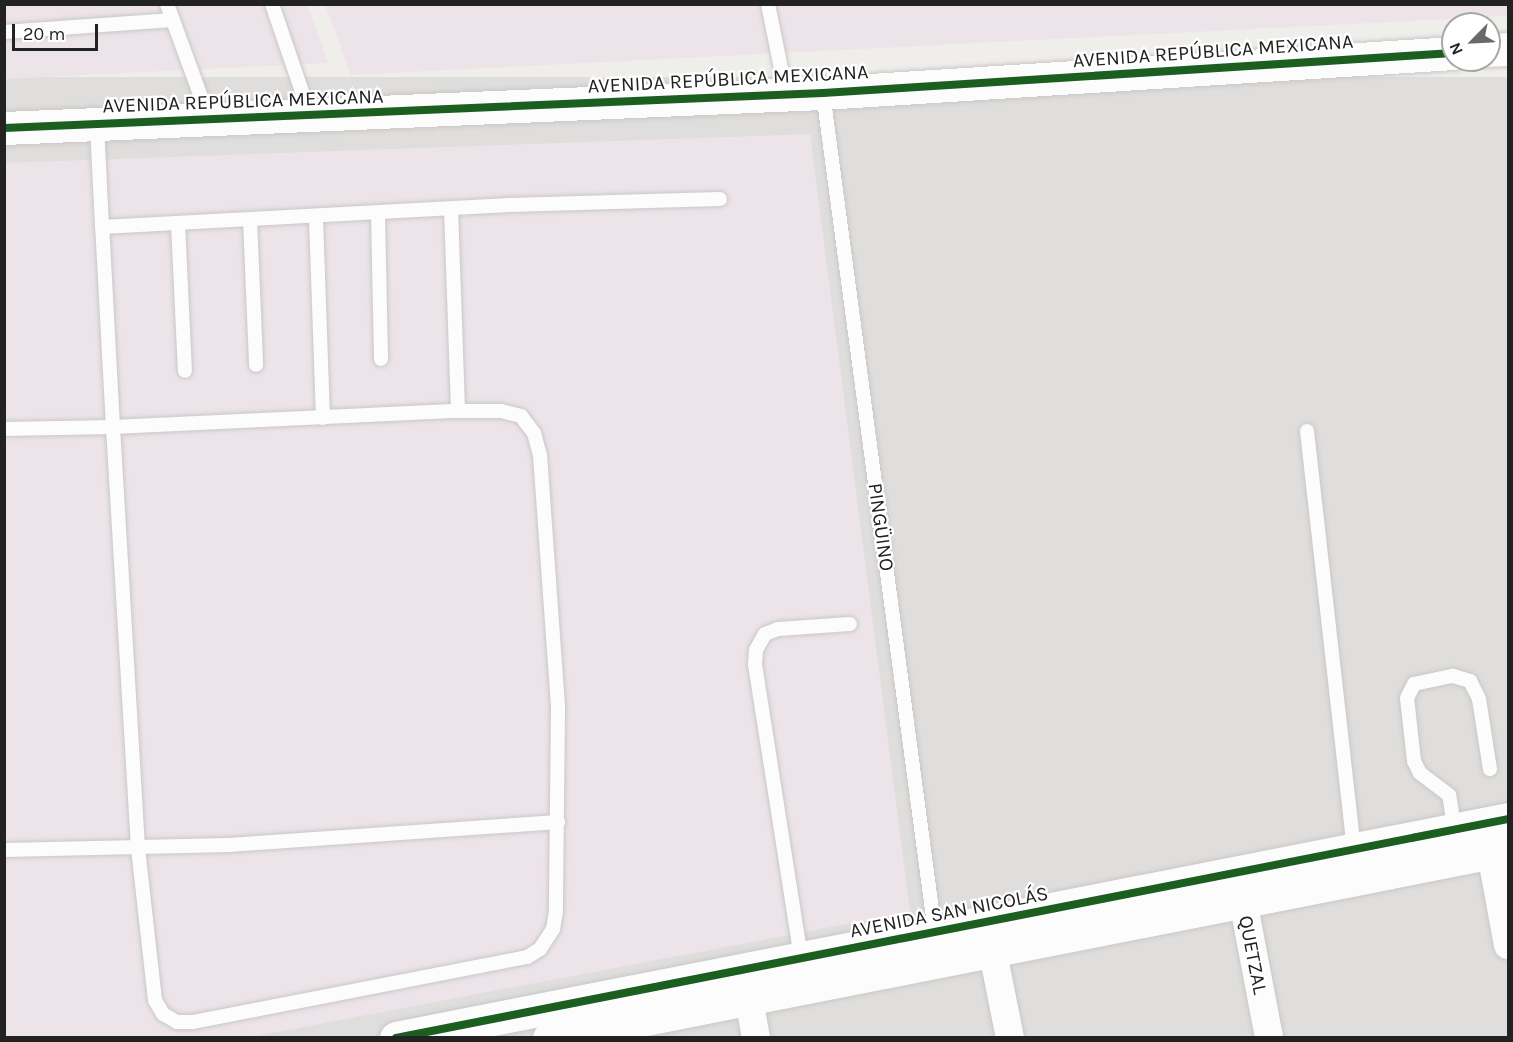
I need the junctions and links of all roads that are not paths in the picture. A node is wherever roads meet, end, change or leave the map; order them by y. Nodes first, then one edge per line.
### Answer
1 (167, 4) edge
2 (272, 4) edge
3 (768, 4) edge
4 (173, 20) junction
5 (4, 32) edge
6 (1441, 53) edge
7 (786, 93) junction
8 (823, 93) junction
9 (310, 115) junction
10 (209, 118) junction
11 (97, 124) junction
12 (4, 128) edge
13 (720, 199) dead end
14 (451, 210) junction
15 (378, 214) junction
16 (316, 218) junction
17 (250, 219) junction
18 (178, 224) junction
19 (102, 227) junction
20 (381, 359) dead end
21 (255, 365) dead end
22 (185, 371) dead end
23 (458, 411) junction
24 (323, 418) junction
25 (113, 427) junction
26 (4, 429) edge
27 (1307, 431) dead end
28 (850, 624) dead end
29 (1490, 769) dead end
30 (558, 822) junction
31 (1485, 838) edge
32 (138, 848) junction
33 (4, 850) edge
34 (1356, 863) junction
35 (1240, 886) junction
36 (989, 936) junction
37 (1509, 945) edge
38 (937, 946) junction
39 (803, 973) junction
40 (746, 984) junction
41 (496, 1028) edge
42 (396, 1038) edge
43 (549, 1038) edge
44 (756, 1038) edge
45 (1010, 1038) edge
46 (1269, 1038) edge

1 - 4 lane
2 - 9 lane
3 - 7 lane
4 - 5 lane
4 - 10 lane
6 - 8 street, AVENIDA REPÚBLICA MEXICANA
7 - 8 street, AVENIDA REPÚBLICA MEXICANA
7 - 9 street, AVENIDA REPÚBLICA MEXICANA
8 - 38 lane, PINGÜINO
9 - 10 street, AVENIDA REPÚBLICA MEXICANA
10 - 11 street, AVENIDA REPÚBLICA MEXICANA
11 - 12 street, AVENIDA REPÚBLICA MEXICANA
11 - 19 lane
13 - 14 lane
14 - 15 lane
14 - 23 lane
15 - 16 lane
15 - 20 lane
16 - 17 lane
16 - 24 lane
17 - 18 lane
17 - 21 lane
18 - 19 lane
18 - 22 lane
19 - 25 lane
23 - 24 lane
23 - 30 lane
24 - 25 lane
25 - 26 lane
25 - 32 lane
27 - 34 lane
28 - 39 lane
29 - 31 lane
30 - 32 lane
30 - 32 lane
31 - 34 street, AVENIDA SAN NICOLÁS
31 - 37 street
32 - 33 lane
34 - 35 street, AVENIDA SAN NICOLÁS
35 - 36 street, AVENIDA SAN NICOLÁS
35 - 46 street, QUETZAL
36 - 38 street, AVENIDA SAN NICOLÁS
36 - 45 street
38 - 39 street, AVENIDA SAN NICOLÁS
39 - 40 street, AVENIDA SAN NICOLÁS
40 - 41 street, AVENIDA SAN NICOLÁS
40 - 43 street, AVENIDA SAN NICOLÁS
40 - 44 street
41 - 42 street, AVENIDA SAN NICOLÁS

